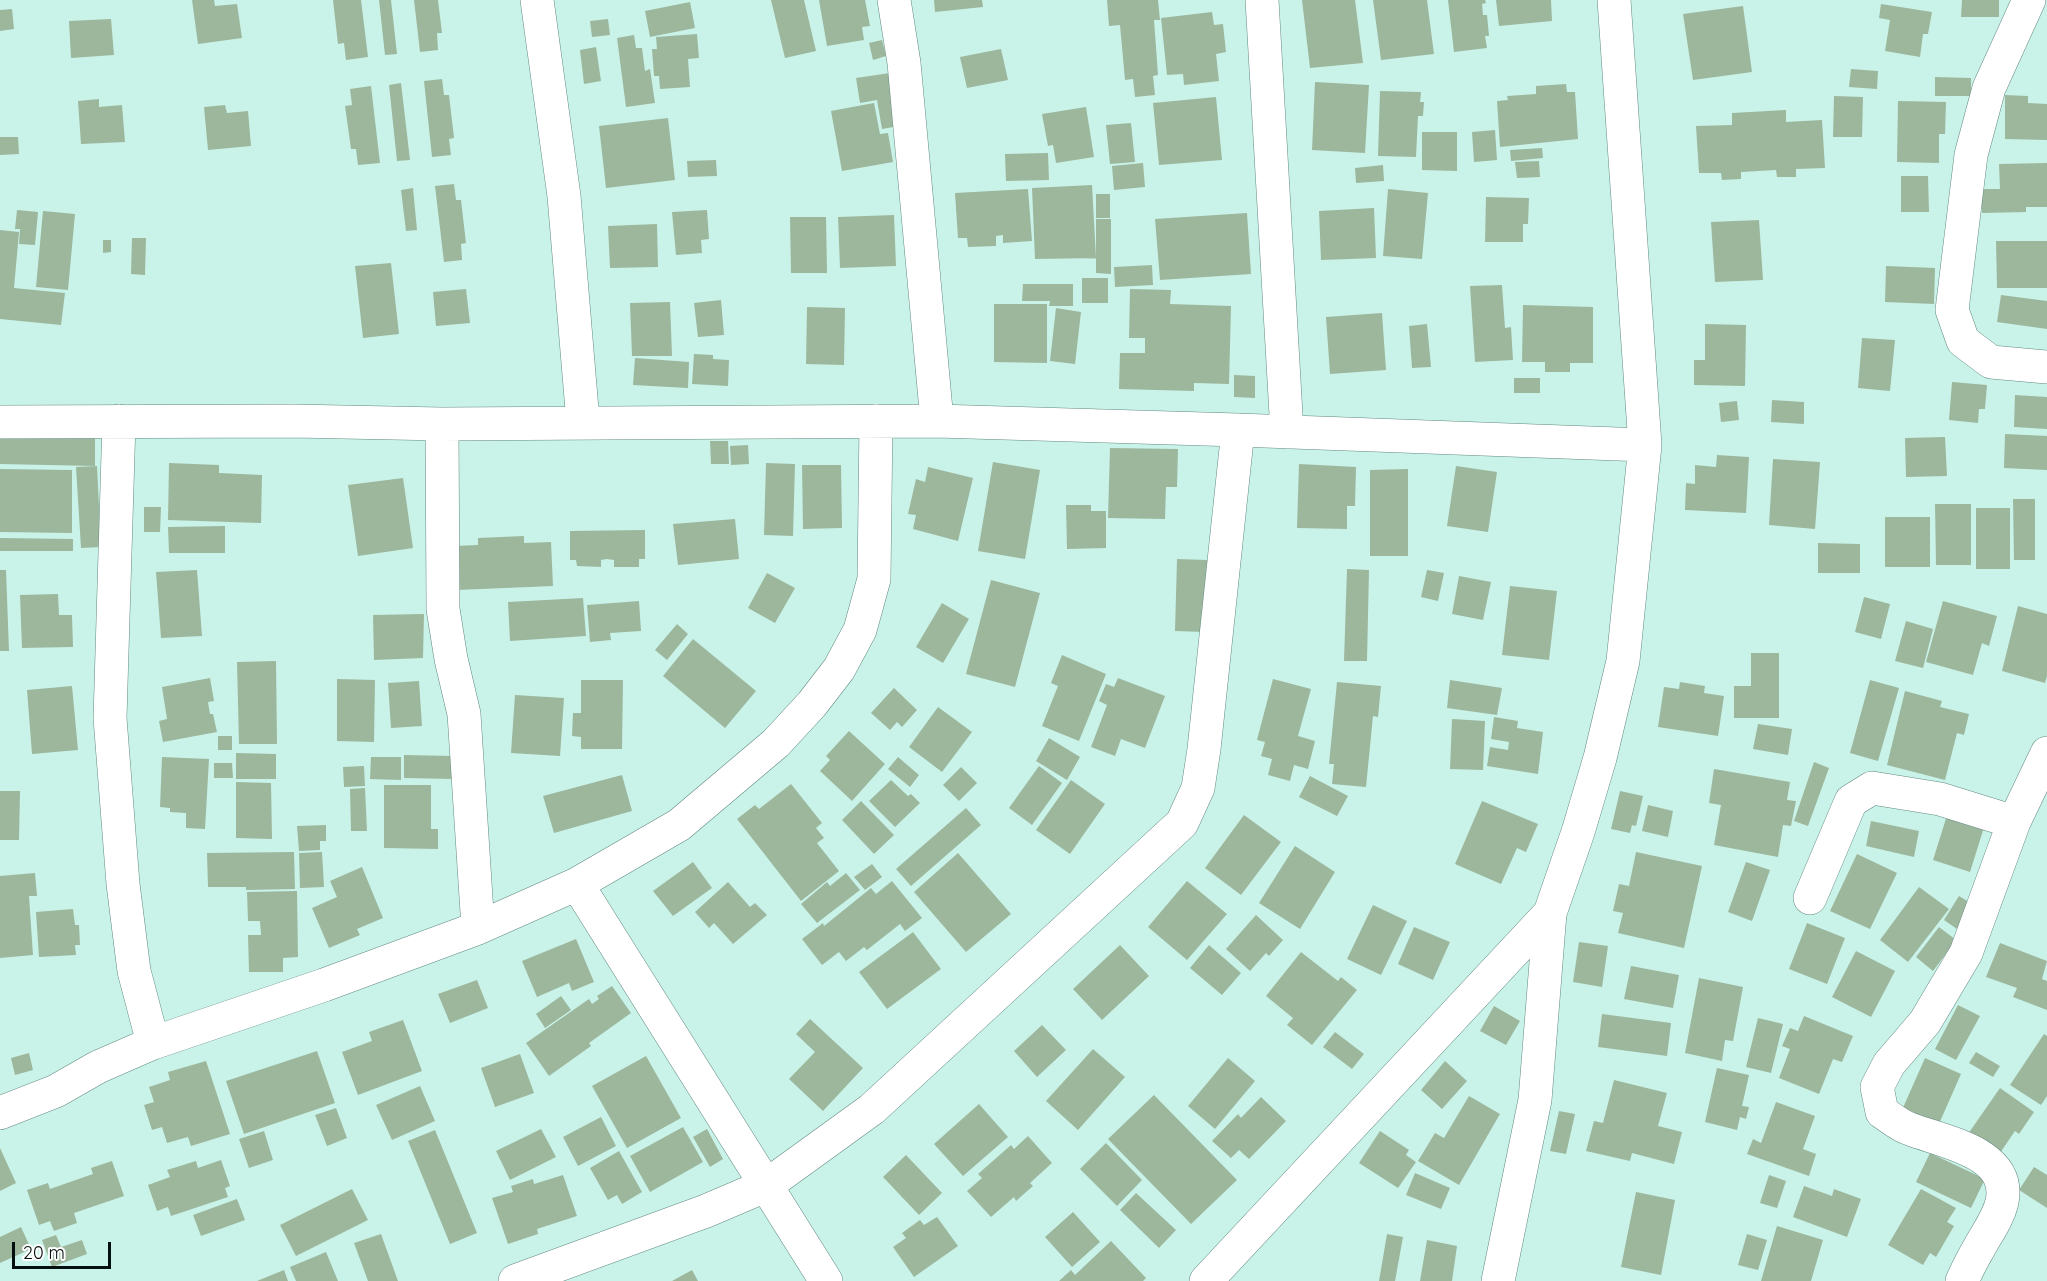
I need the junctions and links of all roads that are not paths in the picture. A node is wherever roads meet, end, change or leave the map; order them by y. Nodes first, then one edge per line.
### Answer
1 (537, 0) edge
2 (894, 0) edge
3 (1262, 0) edge
4 (1614, 0) edge
5 (2029, 0) edge
6 (2047, 367) edge
7 (118, 421) junction
8 (876, 421) junction
9 (937, 421) junction
10 (0, 422) edge
11 (584, 422) junction
12 (442, 424) junction
13 (1238, 430) junction
14 (1287, 432) junction
15 (1645, 445) junction
16 (2047, 753) edge
17 (2014, 822) junction
18 (577, 884) junction
19 (1810, 898) dead end
20 (1550, 913) junction
21 (478, 928) junction
22 (153, 1044) junction
23 (0, 1113) edge
24 (767, 1185) junction
25 (515, 1281) edge
26 (826, 1281) edge
27 (1206, 1281) edge
28 (1498, 1281) edge
29 (1962, 1281) edge

1 - 11 street
2 - 9 street
3 - 14 street
4 - 15 street
5 - 6 street
7 - 10 street
7 - 12 street
7 - 22 street
8 - 9 street
8 - 11 street
8 - 18 street
9 - 13 street
11 - 12 street
12 - 21 street
13 - 14 street
13 - 24 street
14 - 15 street
15 - 20 street
16 - 17 street
17 - 19 street
17 - 29 street
18 - 21 street
18 - 24 street
20 - 27 street
20 - 28 street
21 - 22 street
22 - 23 street
24 - 25 street
24 - 26 street

